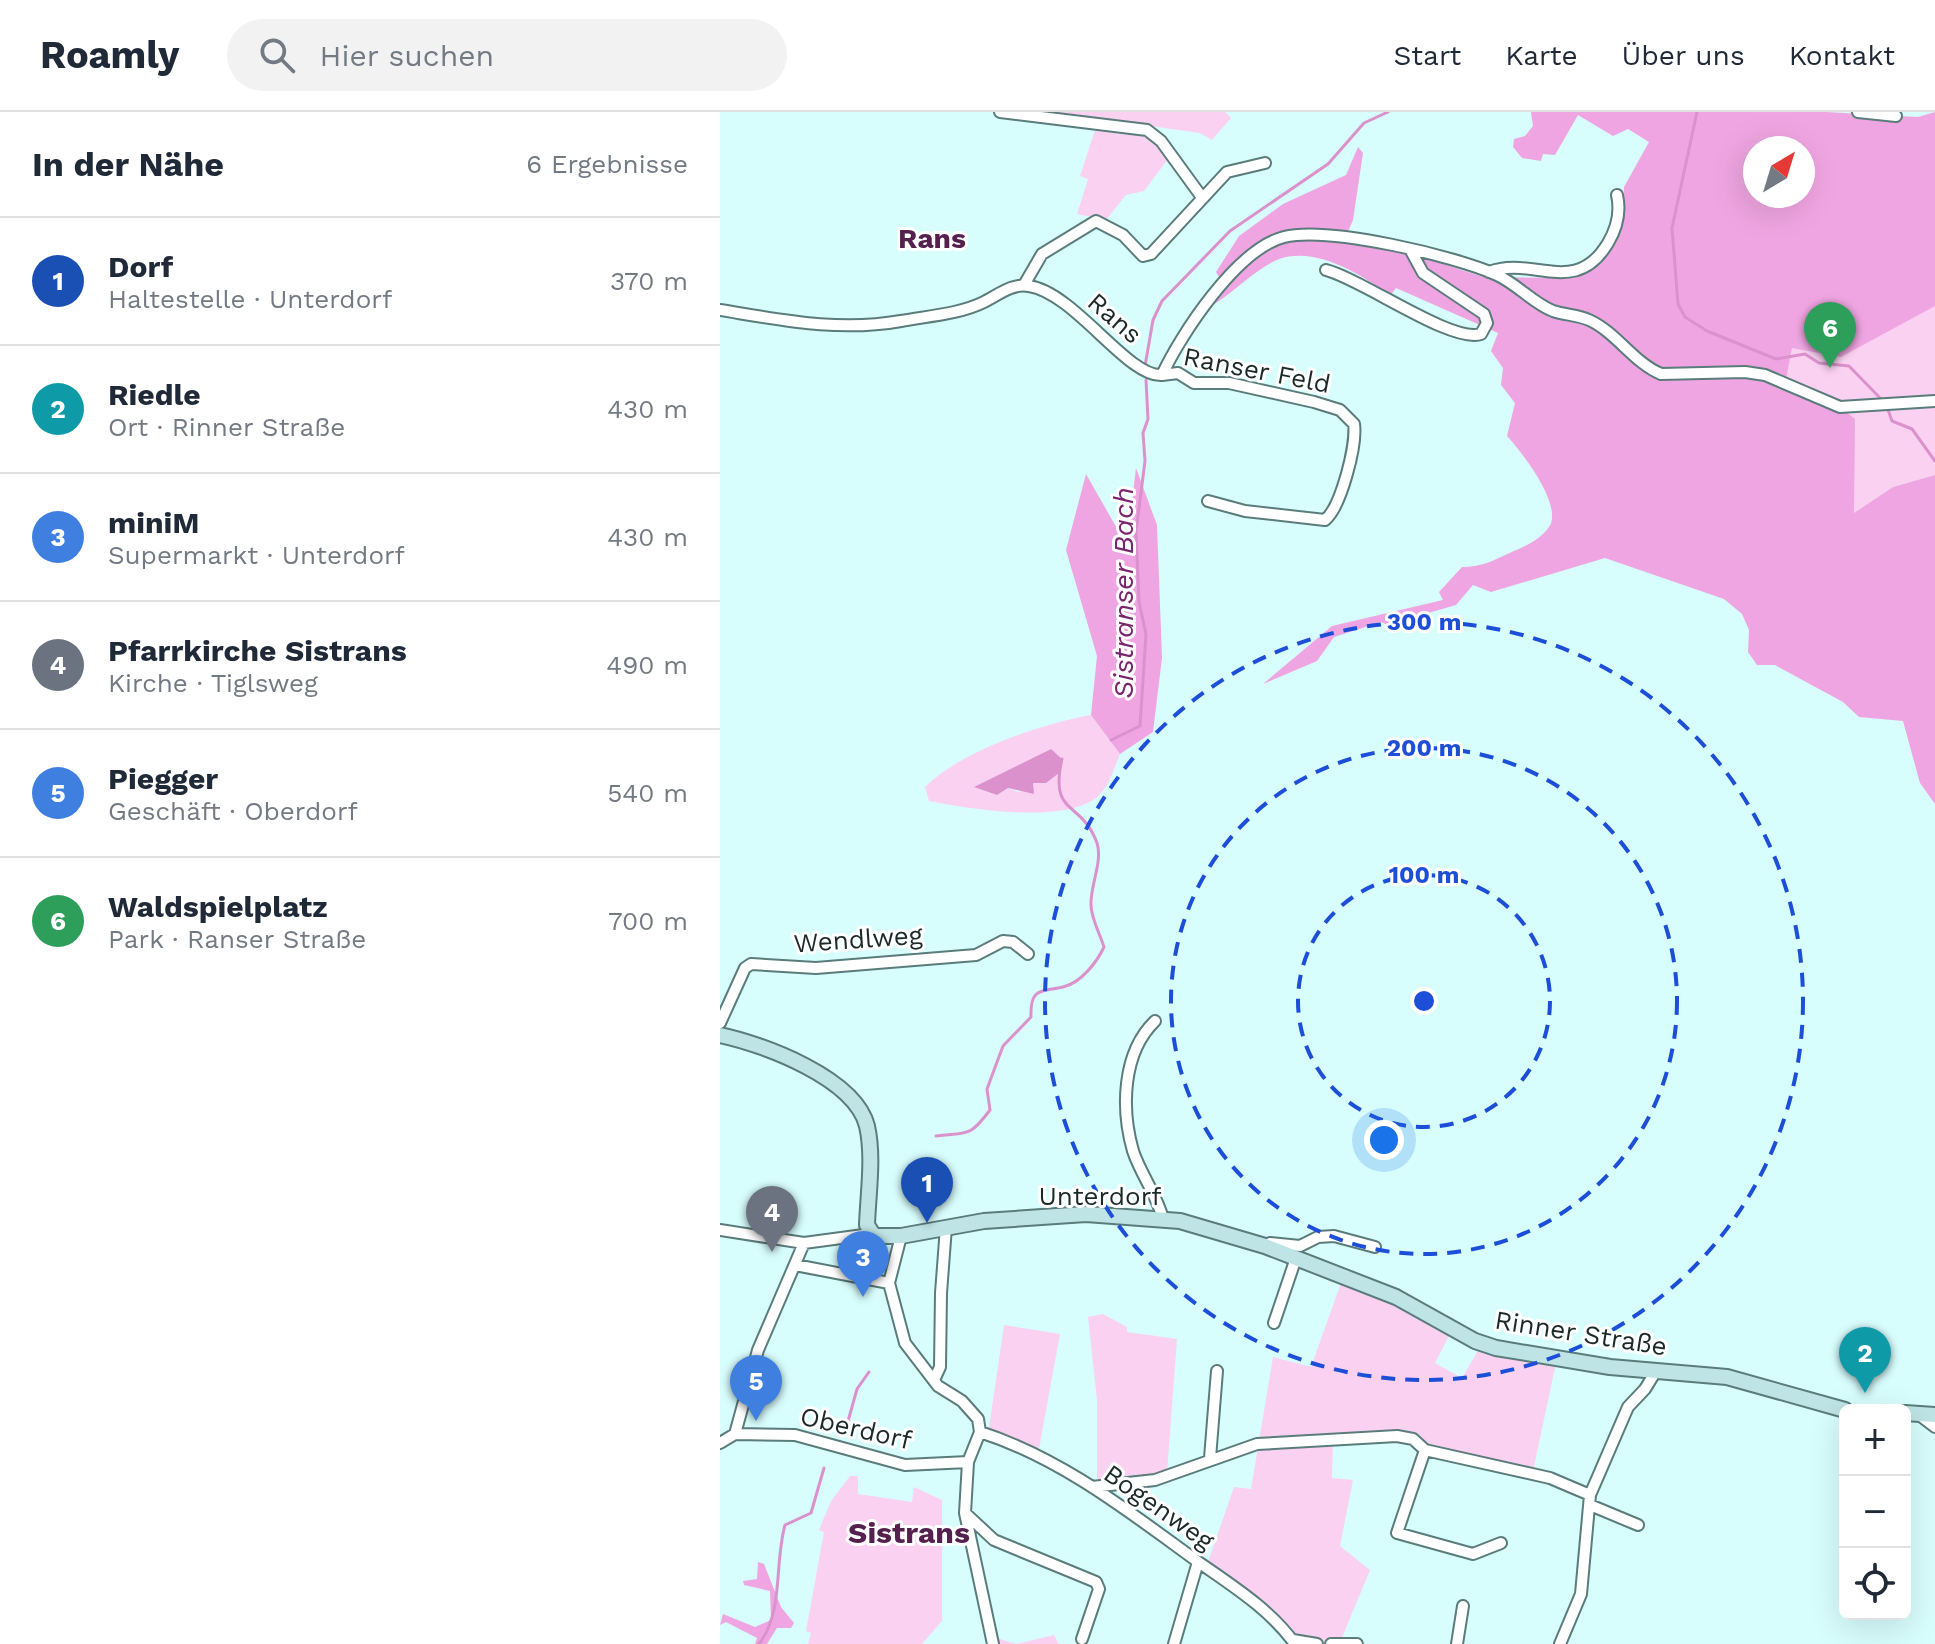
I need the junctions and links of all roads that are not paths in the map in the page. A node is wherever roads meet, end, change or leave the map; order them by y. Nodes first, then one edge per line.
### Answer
1 (1000, 112) edge
2 (1858, 112) edge
3 (1896, 116) dead end
4 (1265, 163) dead end
5 (1617, 195) dead end
6 (1201, 196) junction
7 (1411, 251) junction
8 (1326, 270) dead end
9 (1489, 272) junction
10 (1024, 285) junction
11 (720, 310) edge
12 (1162, 375) junction
13 (1935, 401) edge
14 (1208, 501) dead end
15 (1028, 954) dead end
16 (1155, 1021) dead end
17 (720, 1023) edge
18 (720, 1035) edge
19 (1163, 1219) junction
20 (946, 1227) junction
21 (720, 1230) edge
22 (871, 1234) junction
23 (901, 1236) junction
24 (804, 1243) junction
25 (1265, 1246) junction
26 (1375, 1247) dead end
27 (1296, 1258) junction
28 (795, 1265) junction
29 (889, 1283) junction
30 (1274, 1323) dead end
31 (1217, 1371) dead end
32 (1656, 1371) junction
33 (934, 1380) junction
34 (1839, 1408) edge
35 (1912, 1413) edge
36 (1935, 1415) edge
37 (1935, 1427) edge
38 (980, 1432) junction
39 (735, 1434) junction
40 (720, 1443) edge
41 (1425, 1450) junction
42 (1210, 1458) junction
43 (968, 1462) junction
44 (1092, 1487) junction
45 (1590, 1500) junction
46 (965, 1513) junction
47 (1638, 1525) dead end
48 (1501, 1543) dead end
49 (1198, 1562) junction
50 (1463, 1606) dead end
51 (1082, 1639) dead end
52 (1294, 1642) edge
53 (993, 1644) edge
54 (1174, 1644) edge
55 (1317, 1644) edge
56 (1331, 1644) edge
57 (1357, 1644) edge
58 (1457, 1644) edge
59 (1560, 1644) edge

1 - 6 street
2 - 3 street
4 - 6 street
5 - 9 street
6 - 10 street
7 - 8 street
7 - 9 street, Rans
7 - 12 street, Rans
9 - 13 street
10 - 11 street
10 - 12 street, Rans
12 - 14 street, Ranser Feld
15 - 17 street, Wendlweg
16 - 19 street
18 - 22 main road
19 - 20 main road, Unterdorf
19 - 25 main road, Unterdorf
20 - 23 main road, Unterdorf
20 - 33 street
21 - 24 street
22 - 23 main road, Unterdorf
22 - 24 street
23 - 29 street
24 - 28 street
25 - 26 street
25 - 27 main road, Unterdorf
27 - 30 street
27 - 32 main road, Rinner Straße
28 - 29 street
28 - 39 street
29 - 33 street
31 - 42 street
32 - 34 main road, Rinner Straße
32 - 45 street
33 - 38 street
35 - 36 main road
35 - 37 street
38 - 43 street
38 - 44 street, Bogenweg
39 - 40 street
39 - 43 street, Oberdorf
41 - 42 street
41 - 45 street
41 - 48 street
42 - 44 street
43 - 46 street
44 - 49 street, Bogenweg
45 - 47 street
45 - 59 street
46 - 51 street
46 - 53 street
49 - 52 street, Bogenweg
49 - 54 street
50 - 58 street
52 - 55 street
56 - 57 street

